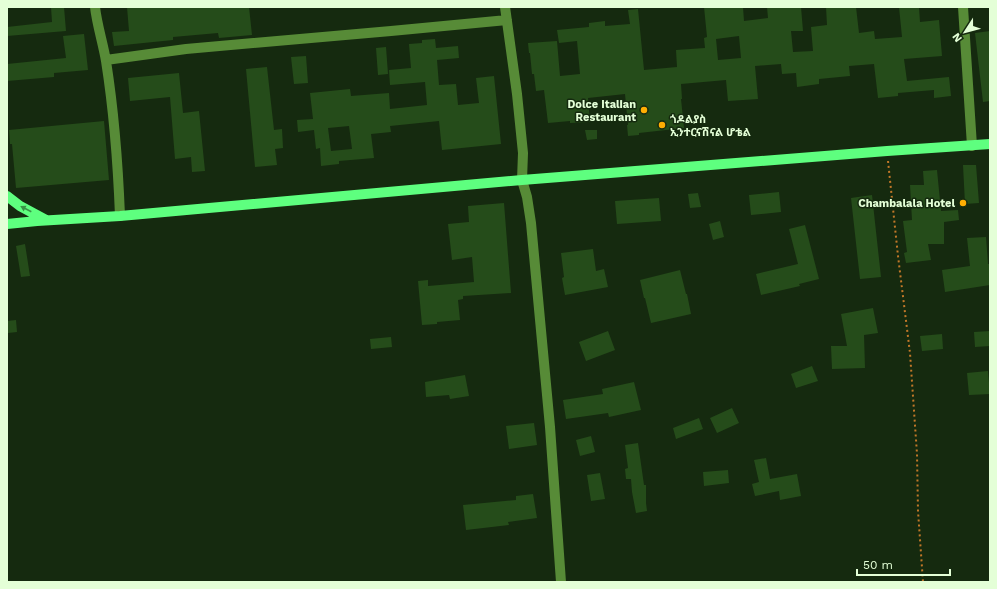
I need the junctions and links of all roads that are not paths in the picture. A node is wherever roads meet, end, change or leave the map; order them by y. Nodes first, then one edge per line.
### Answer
1 (95, 7) edge
2 (505, 7) edge
3 (963, 7) edge
4 (507, 20) junction
5 (106, 60) junction
6 (990, 144) edge
7 (972, 146) junction
8 (522, 180) junction
9 (7, 196) edge
10 (120, 216) junction
11 (46, 220) junction
12 (7, 224) edge
13 (561, 582) edge

1 - 5 street
2 - 4 street
3 - 7 street
4 - 5 street
4 - 8 street
5 - 10 street
6 - 7 main road
7 - 8 main road
8 - 10 main road
8 - 13 street
11 -> 9 main road
10 - 11 main road
11 - 12 main road

